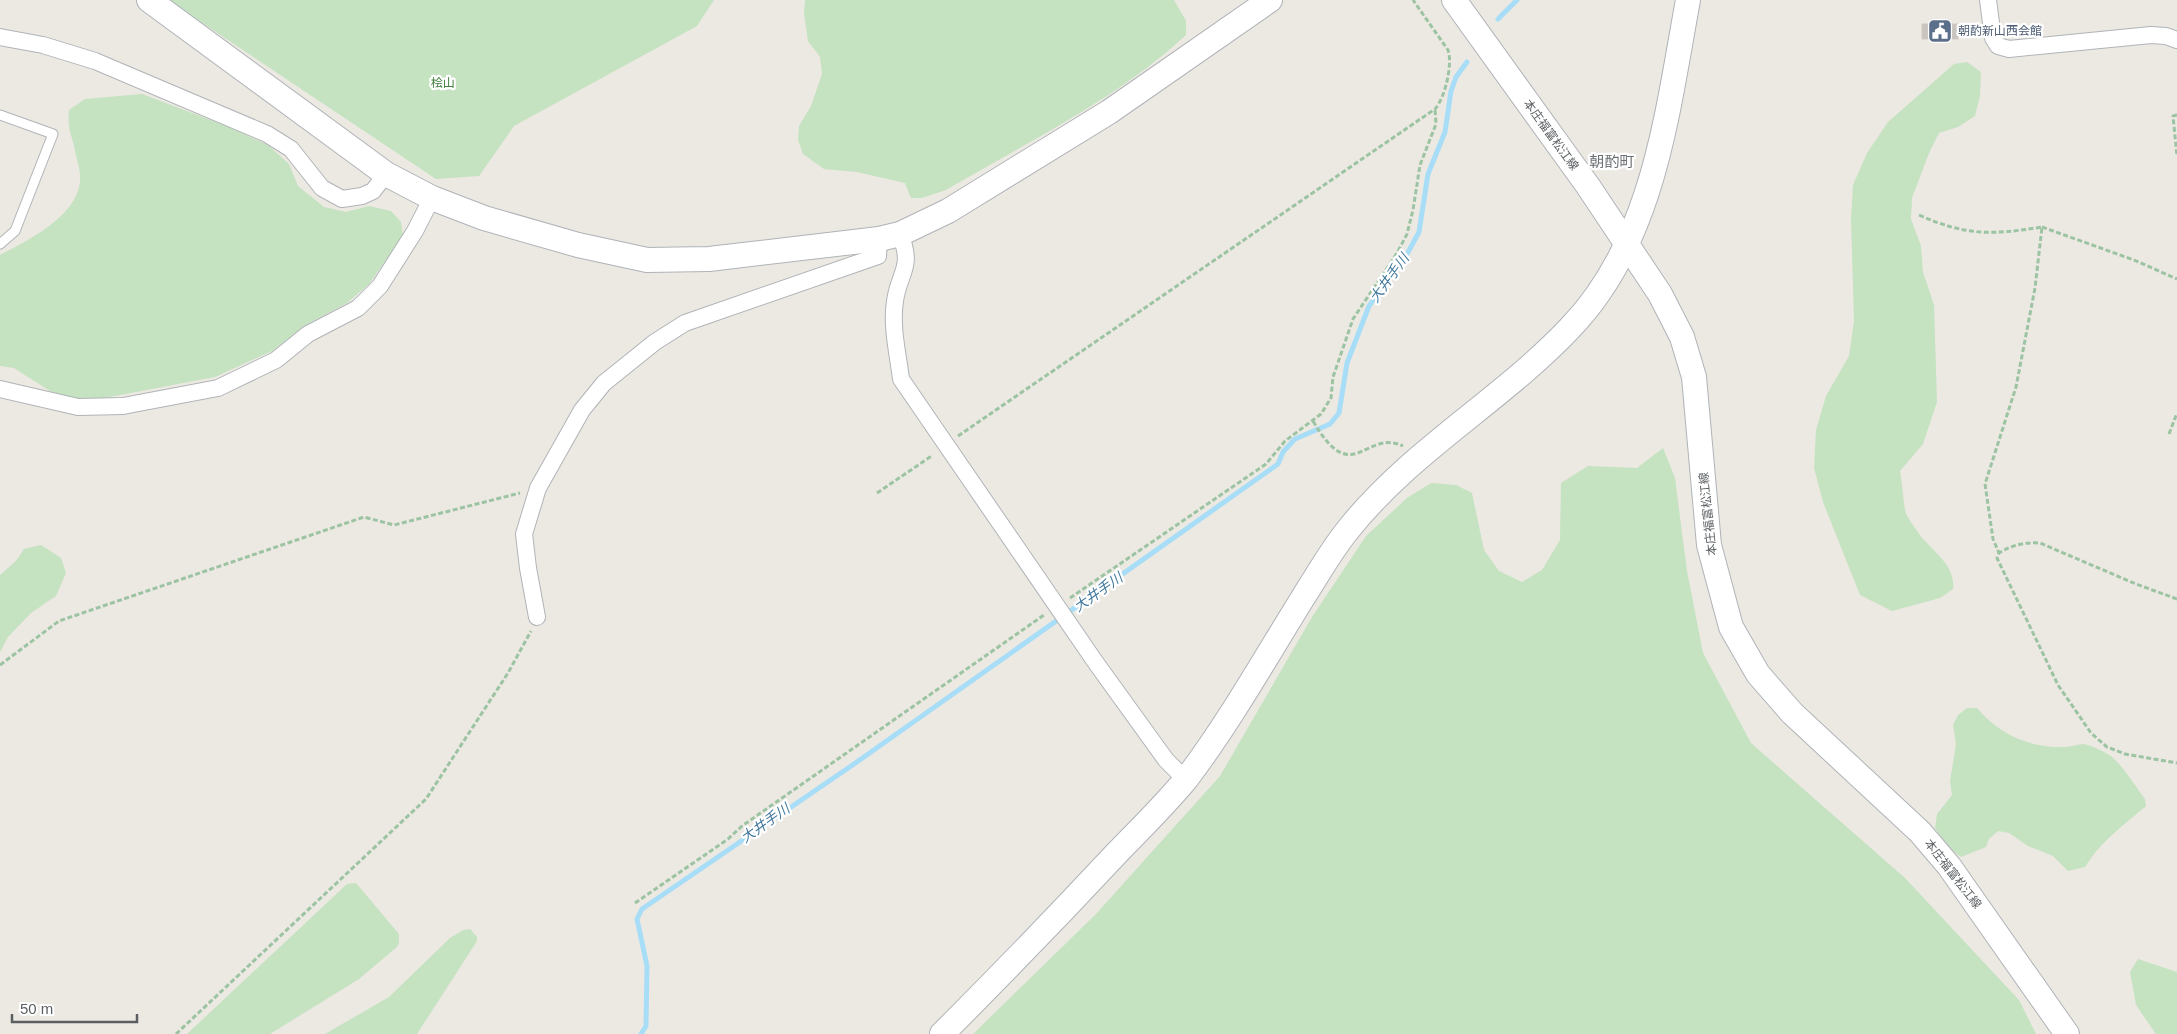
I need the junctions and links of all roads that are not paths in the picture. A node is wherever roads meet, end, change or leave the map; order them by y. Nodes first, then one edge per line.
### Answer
1 (149, 0) edge
2 (1270, 0) edge
3 (1454, 0) edge
4 (1688, 0) edge
5 (1988, 0) edge
6 (0, 37) edge
7 (2177, 40) edge
8 (0, 115) edge
9 (386, 174) junction
10 (432, 198) junction
11 (890, 236) junction
12 (0, 244) edge
13 (1627, 244) junction
14 (0, 389) edge
15 (537, 617) road end
16 (1186, 780) junction
17 (942, 1034) edge
18 (2067, 1034) edge

1 - 9 street
2 - 11 street
3 - 13 street, 本庄福富松江線
4 - 13 street
5 - 7 street
6 - 9 street
8 - 12 lane
9 - 10 street
10 - 11 street
10 - 14 street
11 - 15 street
11 - 16 street
13 - 16 street
13 - 18 street, 本庄福富松江線
16 - 17 street

